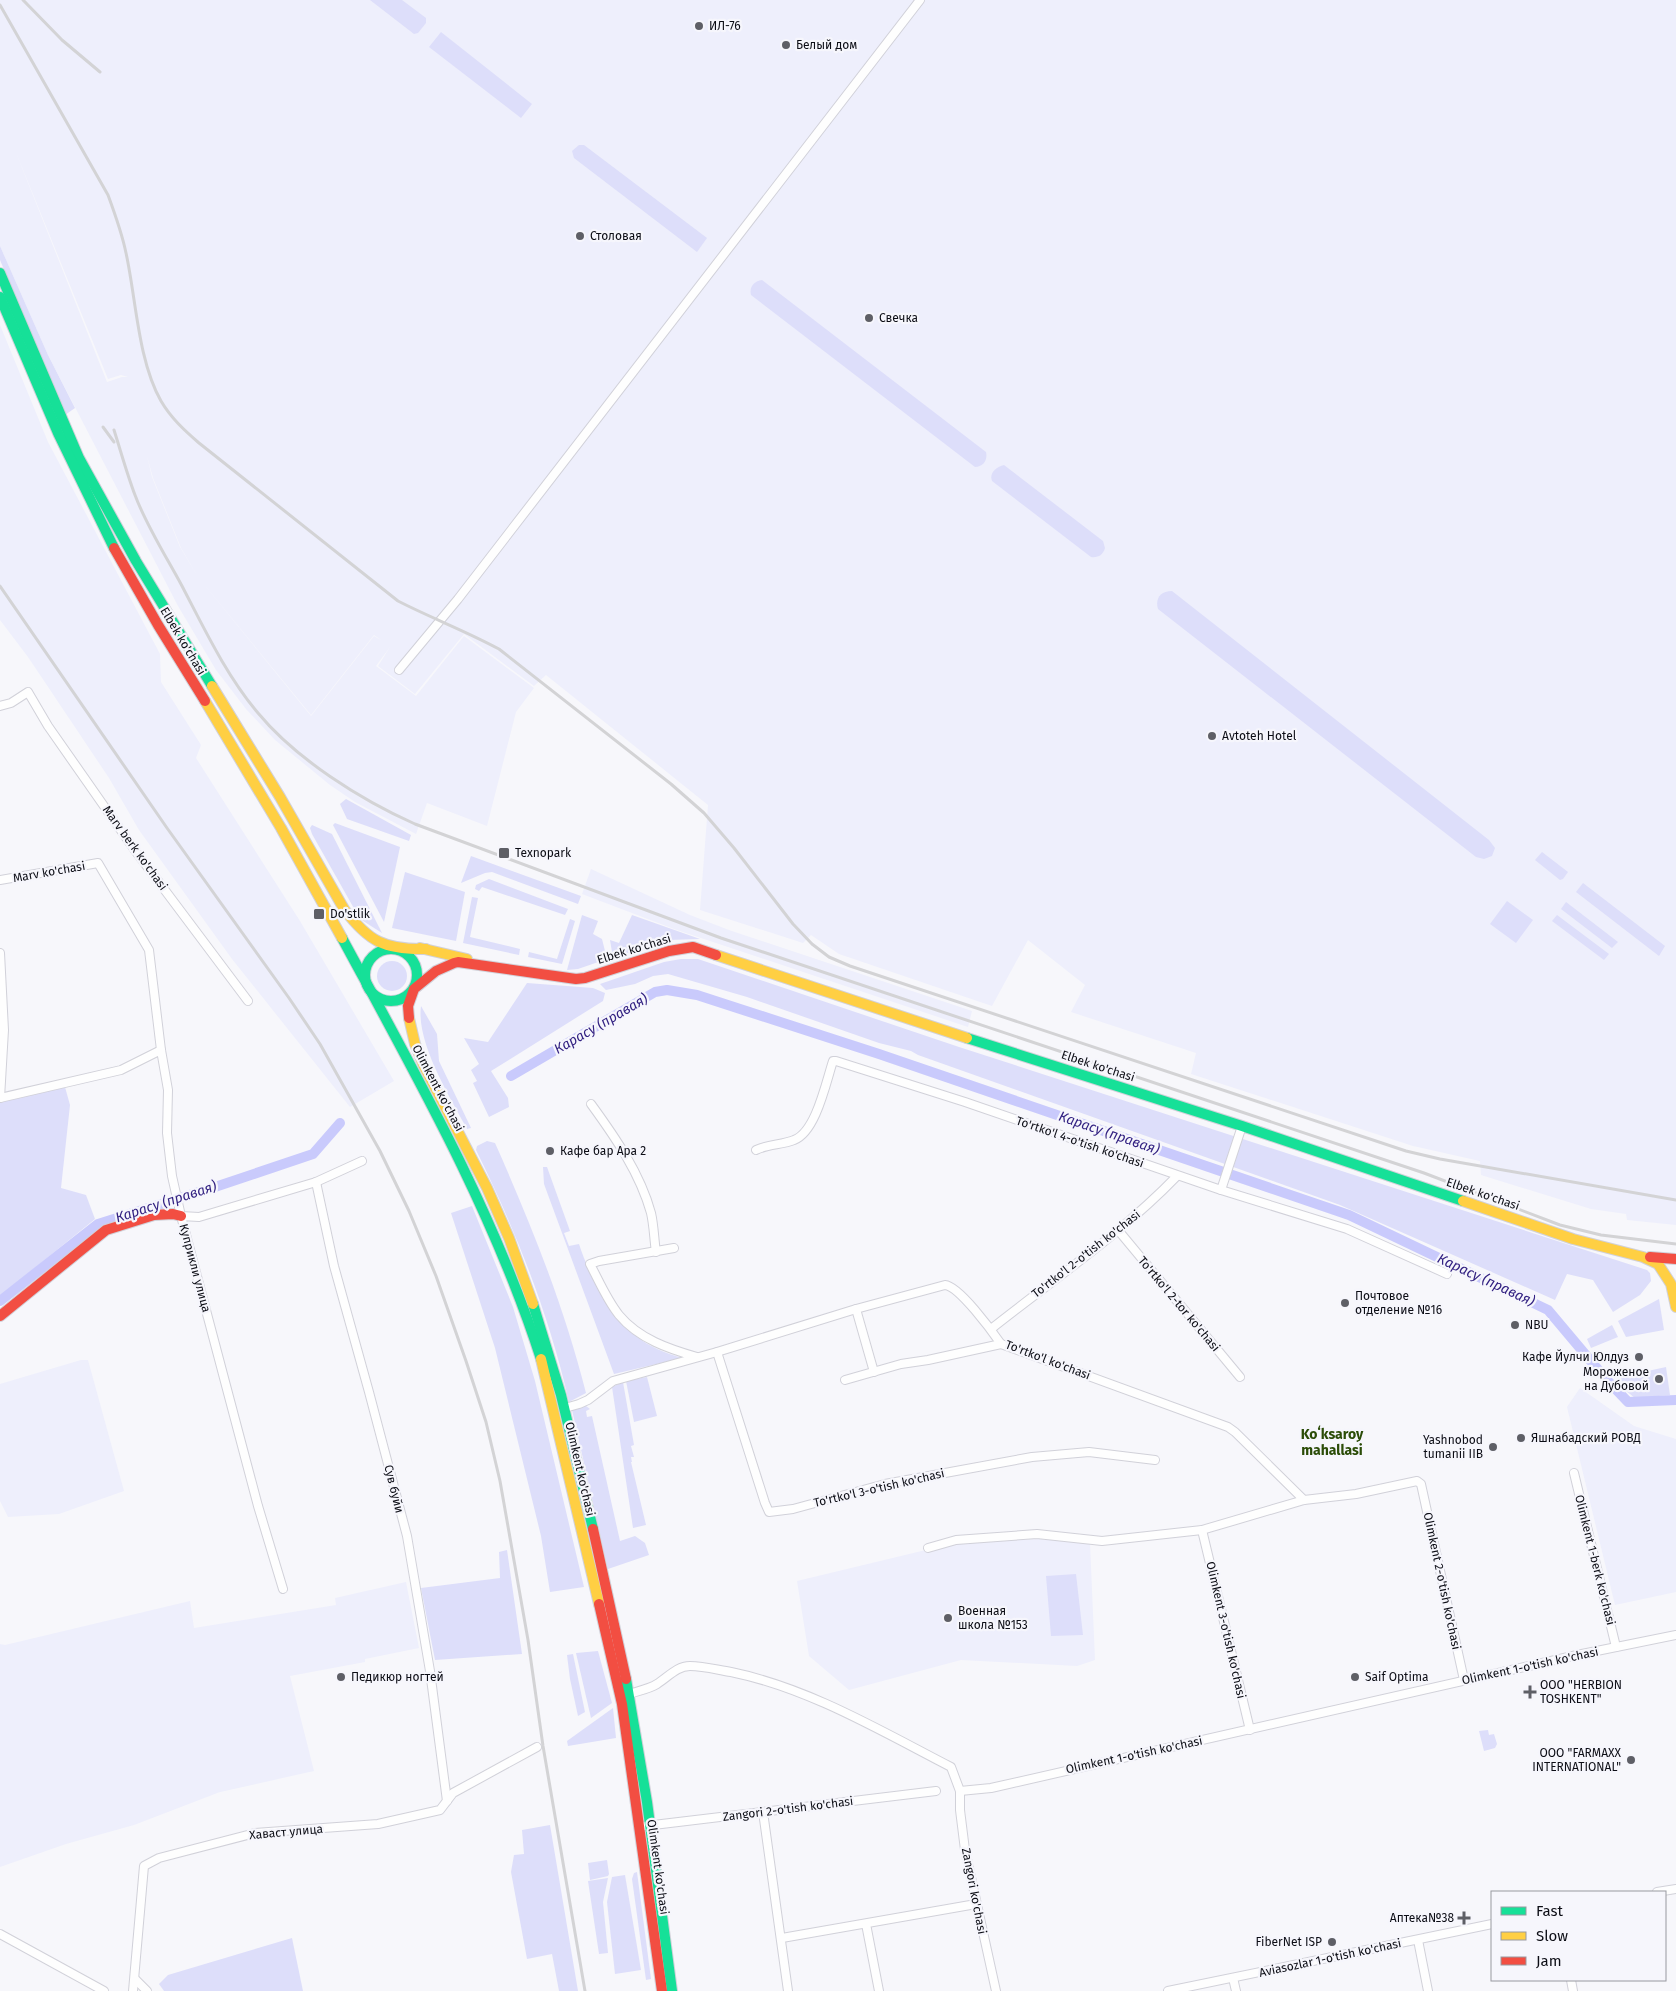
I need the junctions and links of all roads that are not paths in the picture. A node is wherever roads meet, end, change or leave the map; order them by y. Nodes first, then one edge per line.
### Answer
1 (920, 0) edge
2 (0, 273) edge
3 (0, 297) edge
4 (399, 670) dead end
5 (0, 706) edge
6 (98, 863) joint
7 (0, 880) edge
8 (356, 924) junction
9 (426, 949) junction
10 (397, 950) junction
11 (0, 953) edge
12 (522, 971) junction
13 (368, 986) junction
14 (413, 989) junction
15 (248, 1001) dead end
16 (161, 1050) junction
17 (0, 1098) edge
18 (591, 1104) dead end
19 (1242, 1126) junction
20 (756, 1150) dead end
21 (362, 1161) dead end
22 (1177, 1176) junction
23 (316, 1182) junction
24 (1221, 1190) junction
25 (180, 1211) junction
26 (1118, 1230) junction
27 (674, 1248) dead end
28 (656, 1252) junction
29 (1644, 1257) junction
30 (1676, 1259) edge
31 (1676, 1271) edge
32 (1448, 1274) dead end
33 (1671, 1284) junction
34 (1676, 1307) edge
35 (856, 1309) junction
36 (0, 1316) edge
37 (991, 1328) junction
38 (1001, 1344) junction
39 (717, 1352) junction
40 (699, 1357) junction
41 (874, 1372) junction
42 (1240, 1377) dead end
43 (845, 1380) dead end
44 (565, 1408) junction
45 (1155, 1460) dead end
46 (1574, 1473) dead end
47 (1304, 1500) junction
48 (1202, 1530) junction
49 (928, 1548) dead end
50 (283, 1589) dead end
51 (1676, 1635) edge
52 (1616, 1647) junction
53 (1464, 1680) junction
54 (629, 1694) junction
55 (1250, 1730) junction
56 (537, 1747) dead end
57 (936, 1791) dead end
58 (960, 1791) junction
59 (447, 1801) junction
60 (763, 1812) junction
61 (645, 1826) junction
62 (1676, 1889) edge
63 (1663, 1891) edge
64 (976, 1904) junction
65 (866, 1924) junction
66 (1491, 1924) edge
67 (0, 1934) edge
68 (782, 1938) junction
69 (1418, 1940) junction
70 (1233, 1978) junction
71 (135, 1979) junction
72 (104, 1991) edge
73 (133, 1991) edge
74 (147, 1991) edge
75 (662, 1991) edge
76 (672, 1991) edge
77 (788, 1991) edge
78 (879, 1991) edge
79 (996, 1991) edge
80 (1168, 1991) edge
81 (1236, 1991) edge
82 (1428, 1991) edge

1 - 4 street
2 - 8 main road, Elbek ko'chasi
3 - 13 main road, Elbek ko'chasi
5 - 15 street, Marv berk ko'chasi
6 - 7 street, Marv ko'chasi
6 - 16 street, Куприкли улица
8 - 9 main road, Elbek ko'chasi
8 - 10 main road, Elbek ko'chasi
9 - 10 main road, Elbek ko'chasi
9 - 12 main road, Elbek ko'chasi
10 - 13 main road
10 - 14 main road
11 - 17 street
12 - 14 main road, Elbek ko'chasi
12 - 19 main road, Elbek ko'chasi
13 - 14 main road
13 - 61 main road, Olimkent ko'chasi
14 - 44 main road, Olimkent ko'chasi
16 - 17 street
16 - 25 street, Куприкли улица
18 - 28 street
19 - 24 street
19 - 29 main road, Elbek ko'chasi
20 - 22 street, To'rtko'l 4-o'tish ko'chasi
21 - 23 street
22 - 24 street, To'rtko'l 4-o'tish ko'chasi
22 - 26 street, To'rtko'l 2-o'tish ko'chasi
23 - 25 street
23 - 59 street, Сув буйи
24 - 32 street, To'rtko'l 4-o'tish ko'chasi
25 - 36 main road
25 - 50 street, Куприкли улица
26 - 37 street, To'rtko'l 2-o'tish ko'chasi
26 - 42 street, To'rtko'l 2-tor ko'chasi
27 - 28 street
28 - 40 street
29 - 30 main road
29 - 33 main road, Elbek ko'chasi
31 - 33 main road
33 - 34 main road
35 - 37 street, To'rtko'l ko'chasi
35 - 39 street, To'rtko'l ko'chasi
35 - 41 street
37 - 38 street, To'rtko'l ko'chasi
38 - 41 street
38 - 47 street, To'rtko'l ko'chasi
39 - 40 street, To'rtko'l ko'chasi
39 - 45 street, To'rtko'l 3-o'tish ko'chasi
40 - 44 street, To'rtko'l ko'chasi
41 - 43 street
44 - 54 main road, Olimkent ko'chasi
46 - 52 street, Olimkent 1-berk ko'chasi
47 - 48 street
47 - 53 street, Olimkent 2-o'tish ko'chasi
48 - 49 street
48 - 55 street, Olimkent 3-o'tish ko'chasi
51 - 52 street, Olimkent 1-o'tish ko'chasi
52 - 53 street, Olimkent 1-o'tish ko'chasi
53 - 55 street, Olimkent 1-o'tish ko'chasi
54 - 58 street
54 - 61 main road, Olimkent ko'chasi
55 - 58 street, Olimkent 1-o'tish ko'chasi
56 - 59 street, Хаваст улица
57 - 60 street, Zangori 2-o'tish ko'chasi
58 - 64 street, Zangori ko'chasi
59 - 71 street, Хаваст улица
60 - 61 street, Zangori 2-o'tish ko'chasi
60 - 68 street
61 - 75 main road, Olimkent ko'chasi
61 - 76 main road, Olimkent ko'chasi
62 - 63 street
64 - 65 street
64 - 79 street, Zangori ko'chasi
65 - 68 street
65 - 78 street
66 - 69 street, Aviasozlar 1-o'tish ko'chasi
67 - 72 street
68 - 77 street
69 - 70 street, Aviasozlar 1-o'tish ko'chasi
69 - 82 street
70 - 80 street, Aviasozlar 1-o'tish ko'chasi
70 - 81 street
71 - 73 street, Хаваст улица
71 - 74 street

